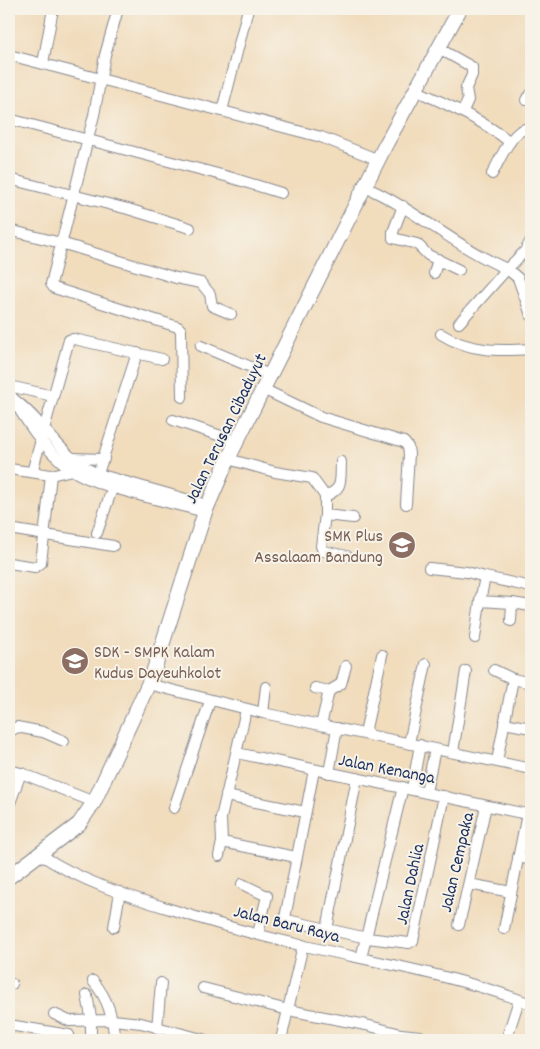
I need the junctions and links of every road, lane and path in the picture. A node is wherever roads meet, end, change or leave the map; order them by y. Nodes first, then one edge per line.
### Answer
1 (54, 9) edge
2 (118, 9) edge
3 (248, 9) edge
4 (460, 9) edge
5 (438, 48) junction
6 (9, 55) edge
7 (43, 63) junction
8 (102, 79) junction
9 (414, 90) junction
10 (222, 111) junction
11 (463, 111) junction
12 (9, 119) edge
13 (531, 128) edge
14 (87, 140) junction
15 (510, 142) junction
16 (379, 160) junction
17 (492, 174) dead end
18 (9, 179) edge
19 (365, 186) junction
20 (281, 193) dead end
21 (74, 195) junction
22 (403, 206) junction
23 (190, 228) dead end
24 (9, 230) edge
25 (531, 240) edge
26 (61, 243) junction
27 (528, 251) edge
28 (438, 259) junction
29 (507, 269) junction
30 (459, 270) dead end
31 (434, 273) dead end
32 (231, 314) dead end
33 (531, 315) edge
34 (459, 323) dead end
35 (441, 334) dead end
36 (201, 346) dead end
37 (531, 350) edge
38 (137, 353) junction
39 (162, 359) dead end
40 (270, 375) junction
41 (9, 386) edge
42 (263, 388) junction
43 (10, 395) edge
44 (53, 396) junction
45 (182, 398) dead end
46 (16, 408) edge
47 (173, 420) dead end
48 (42, 434) junction
49 (236, 441) junction
50 (65, 458) junction
51 (104, 459) junction
52 (228, 459) junction
53 (341, 462) dead end
54 (9, 469) edge
55 (72, 470) junction
56 (32, 472) junction
57 (51, 475) junction
58 (97, 477) junction
59 (113, 486) junction
60 (129, 487) junction
61 (325, 496) junction
62 (406, 504) dead end
63 (206, 509) junction
64 (325, 515) junction
65 (353, 518) dead end
66 (9, 529) edge
67 (96, 533) dead end
68 (45, 534) junction
69 (113, 546) dead end
70 (347, 556) dead end
71 (9, 563) edge
72 (429, 568) dead end
73 (486, 577) junction
74 (531, 588) edge
75 (480, 601) junction
76 (512, 603) junction
77 (531, 606) edge
78 (511, 621) dead end
79 (475, 638) dead end
80 (382, 655) dead end
81 (426, 664) dead end
82 (346, 666) dead end
83 (466, 670) dead end
84 (494, 670) dead end
85 (513, 679) junction
86 (531, 683) edge
87 (148, 684) junction
88 (266, 687) dead end
89 (315, 688) dead end
90 (329, 691) junction
91 (210, 701) junction
92 (246, 710) junction
93 (263, 713) junction
94 (504, 723) junction
95 (321, 725) junction
96 (338, 728) junction
97 (531, 728) edge
98 (9, 732) edge
99 (365, 733) junction
100 (64, 741) dead end
101 (409, 742) junction
102 (420, 745) junction
103 (435, 749) junction
104 (453, 752) junction
105 (237, 753) junction
106 (497, 760) junction
107 (531, 768) edge
108 (9, 770) edge
109 (314, 770) junction
110 (21, 773) junction
111 (329, 773) junction
112 (356, 778) junction
113 (407, 788) junction
114 (426, 792) junction
115 (226, 796) junction
116 (444, 796) junction
117 (94, 802) junction
118 (10, 803) edge
119 (486, 806) junction
120 (174, 808) dead end
121 (305, 812) junction
122 (529, 814) edge
123 (222, 842) junction
124 (41, 855) junction
125 (219, 856) dead end
126 (296, 857) junction
127 (518, 857) junction
128 (531, 860) edge
129 (12, 871) edge
130 (242, 884) dead end
131 (469, 884) junction
132 (120, 892) junction
133 (511, 892) junction
134 (459, 925) dead end
135 (114, 927) dead end
136 (327, 929) junction
137 (504, 929) dead end
138 (258, 934) junction
139 (367, 938) junction
140 (303, 945) junction
141 (361, 958) junction
142 (93, 981) dead end
143 (161, 983) dead end
144 (203, 988) dead end
145 (87, 995) dead end
146 (519, 1000) junction
147 (531, 1004) edge
148 (288, 1010) junction
149 (54, 1014) dead end
150 (113, 1020) junction
151 (72, 1021) junction
152 (91, 1022) junction
153 (9, 1025) edge
154 (157, 1028) junction
155 (67, 1038) edge
156 (91, 1040) edge
157 (116, 1040) edge
158 (206, 1040) edge
159 (281, 1040) edge
160 (424, 1040) edge
161 (506, 1040) edge

1 - 7 street
2 - 8 street
3 - 10 street
4 - 5 main road, Jalan Terusan Cibaduyut
5 - 9 main road, Jalan Terusan Cibaduyut
5 - 11 street
6 - 7 street
7 - 8 street
8 - 10 street
8 - 14 street
9 - 11 street
9 - 16 main road, Jalan Terusan Cibaduyut
10 - 16 street
11 - 15 street
12 - 14 street
13 - 15 street
14 - 20 street
14 - 21 street
15 - 17 street
16 - 19 main road, Jalan Terusan Cibaduyut
18 - 21 street
19 - 22 street
19 - 40 main road, Jalan Terusan Cibaduyut
21 - 23 street
21 - 26 street
22 - 28 street
22 - 29 street
24 - 26 street
25 - 27 street
26 - 32 street
26 - 45 street
27 - 29 street
28 - 30 street
28 - 31 street
29 - 33 street
29 - 34 street
35 - 37 street
36 - 40 street
38 - 39 street
38 - 44 street
38 - 51 street
40 - 42 main road, Jalan Terusan Cibaduyut
41 - 44 street
42 - 49 main road, Jalan Terusan Cibaduyut
42 - 62 street
43 - 46 street
44 - 48 street
46 - 48 street
47 - 49 street
48 - 50 street
48 - 56 street
49 - 52 main road, Jalan Terusan Cibaduyut
50 - 51 street
50 - 55 street
50 - 58 street
51 - 58 street
52 - 61 street
52 - 63 main road, Jalan Terusan Cibaduyut
53 - 61 street
54 - 56 street
55 - 57 street
55 - 58 street
56 - 57 street
57 - 68 street
58 - 59 street
58 - 60 street
59 - 60 street
59 - 67 street
60 - 63 street
61 - 64 street
63 - 87 main road, Jalan Terusan Cibaduyut
64 - 65 street
64 - 70 street
66 - 68 street
68 - 69 street
68 - 71 street
72 - 73 street
73 - 74 street
73 - 75 street
75 - 76 street
75 - 79 street
76 - 77 street
76 - 78 street
80 - 99 street
81 - 101 street
82 - 90 street
83 - 104 street
84 - 85 street
85 - 86 street
85 - 94 street
87 - 91 street
87 - 117 main road, Jalan Terusan Cibaduyut
88 - 93 street
89 - 90 street
90 - 95 street
91 - 92 street
91 - 120 street
92 - 93 street
92 - 105 street
93 - 95 street
94 - 97 street
94 - 106 street
95 - 96 street
96 - 99 street
96 - 111 street
98 - 100 street
99 - 101 street
101 - 102 street
102 - 103 street
102 - 113 street
103 - 104 street
103 - 114 street
104 - 106 street
105 - 109 street, Jalan Kenanga
105 - 115 street
106 - 107 street
108 - 110 street
109 - 111 street, Jalan Kenanga
109 - 121 street
110 - 117 street
110 - 118 street
111 - 112 street, Jalan Kenanga
112 - 113 street, Jalan Kenanga
112 - 136 street
113 - 114 street, Jalan Kenanga
113 - 139 street
114 - 116 street, Jalan Kenanga
115 - 121 street
115 - 123 street
116 - 119 street, Jalan Kenanga
116 - 139 street, Jalan Dahlia
117 - 124 main road, Jalan Terusan Cibaduyut
119 - 122 street, Jalan Kenanga
119 - 131 street, Jalan Cempaka
121 - 126 street
122 - 127 street
123 - 125 street
123 - 126 street
124 - 129 main road, Jalan Terusan Cibaduyut
124 - 132 street, Jalan Baru Raya
126 - 136 street, Jalan Dahlia
127 - 128 street
127 - 133 street
130 - 138 street
131 - 133 street
131 - 134 street, Jalan Cempaka
132 - 135 street
132 - 138 street, Jalan Baru Raya
133 - 137 street
136 - 139 street, Jalan Dahlia
138 - 140 street, Jalan Baru Raya
139 - 141 street
140 - 141 street, Jalan Baru Raya
140 - 148 street
141 - 146 street, Jalan Baru Raya
142 - 150 street
143 - 154 street
144 - 148 street
145 - 152 street
146 - 147 street, Jalan Baru Raya
146 - 161 street
148 - 159 street
148 - 160 street
149 - 151 street
150 - 152 street
150 - 154 street
150 - 157 street
151 - 152 street
151 - 155 street
152 - 156 street
153 - 155 street
154 - 158 street

